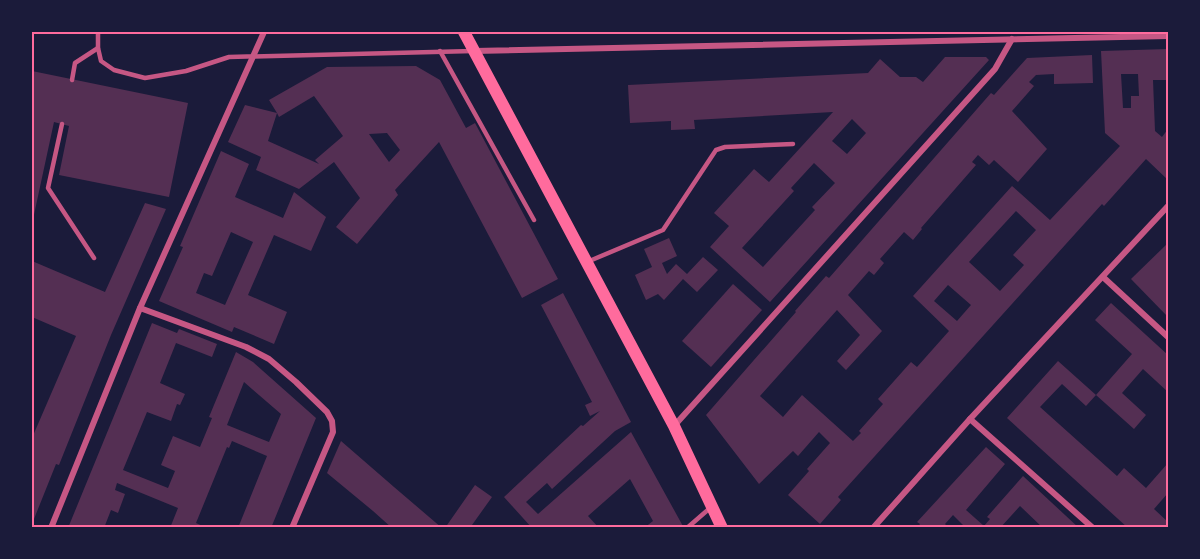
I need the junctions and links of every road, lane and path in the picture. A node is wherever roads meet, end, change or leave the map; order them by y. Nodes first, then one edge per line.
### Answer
1 (98, 32) edge
2 (264, 32) edge
3 (464, 32) edge
4 (1168, 36) edge
5 (1012, 39) junction
6 (98, 48) junction
7 (440, 51) junction
8 (474, 51) junction
9 (253, 55) junction
10 (72, 80) dead end
11 (62, 124) dead end
12 (793, 144) dead end
13 (1168, 206) edge
14 (534, 220) dead end
15 (94, 258) dead end
16 (587, 262) junction
17 (1103, 277) junction
18 (140, 308) junction
19 (1168, 337) edge
20 (970, 419) junction
21 (674, 426) junction
22 (712, 506) junction
23 (51, 528) edge
24 (292, 528) edge
25 (687, 528) edge
26 (722, 528) edge
27 (873, 528) edge
28 (1093, 528) edge

1 - 6 lane
2 - 9 street
3 - 8 main road
4 - 5 street
5 - 8 street
5 - 21 street
6 - 9 lane
6 - 10 lane
7 - 8 lane
7 - 9 lane
7 - 14 lane
8 - 16 main road
9 - 18 street
11 - 15 lane
12 - 16 lane
13 - 17 street
16 - 21 main road
17 - 19 street
17 - 20 street
18 - 23 street
18 - 24 street
20 - 27 street
20 - 28 street
21 - 22 main road
22 - 25 lane
22 - 26 main road

